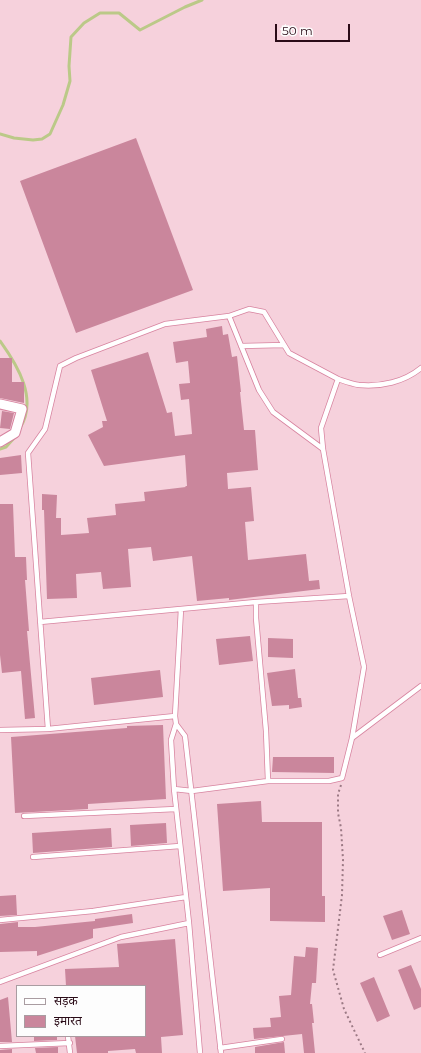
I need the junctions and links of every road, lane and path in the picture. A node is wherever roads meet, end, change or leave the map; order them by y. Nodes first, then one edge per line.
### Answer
1 (229, 316) junction
2 (284, 345) junction
3 (241, 346) junction
4 (421, 368) edge
5 (338, 379) junction
6 (0, 404) edge
7 (0, 442) edge
8 (323, 449) junction
9 (349, 596) junction
10 (256, 602) junction
11 (180, 609) junction
12 (40, 622) junction
13 (421, 686) edge
14 (175, 716) junction
15 (176, 724) junction
16 (48, 729) junction
17 (0, 730) edge
18 (352, 738) junction
19 (342, 778) junction
20 (268, 781) junction
21 (174, 789) junction
22 (192, 791) junction
23 (176, 809) junction
24 (24, 816) dead end
25 (180, 846) junction
26 (33, 857) dead end
27 (186, 897) junction
28 (0, 920) edge
29 (189, 923) junction
30 (421, 938) edge
31 (380, 955) dead end
32 (0, 982) edge
33 (68, 1037) edge
34 (282, 1038) dead end
35 (70, 1043) junction
36 (0, 1046) edge
37 (220, 1051) edge
38 (70, 1053) edge
39 (200, 1053) edge
40 (365, 1053) edge

1 - 2 lane
1 - 3 lane
1 - 12 lane
2 - 3 lane
2 - 5 lane
3 - 8 lane
4 - 5 lane
5 - 8 lane
6 - 7 street
8 - 9 lane
9 - 10 lane
9 - 18 lane
10 - 11 lane
10 - 20 lane
11 - 12 lane
11 - 14 lane
12 - 16 lane
13 - 18 lane
14 - 15 lane
14 - 16 lane
15 - 21 lane
15 - 22 lane
16 - 17 lane
18 - 19 lane
19 - 20 lane
19 - 40 path
20 - 22 lane
21 - 22 lane
21 - 23 lane
22 - 37 lane
23 - 24 lane
23 - 25 lane
25 - 26 lane
25 - 27 lane
27 - 28 lane
27 - 29 lane
29 - 32 lane
29 - 39 lane
30 - 31 lane
33 - 35 lane
34 - 37 lane
35 - 36 lane
35 - 38 lane

